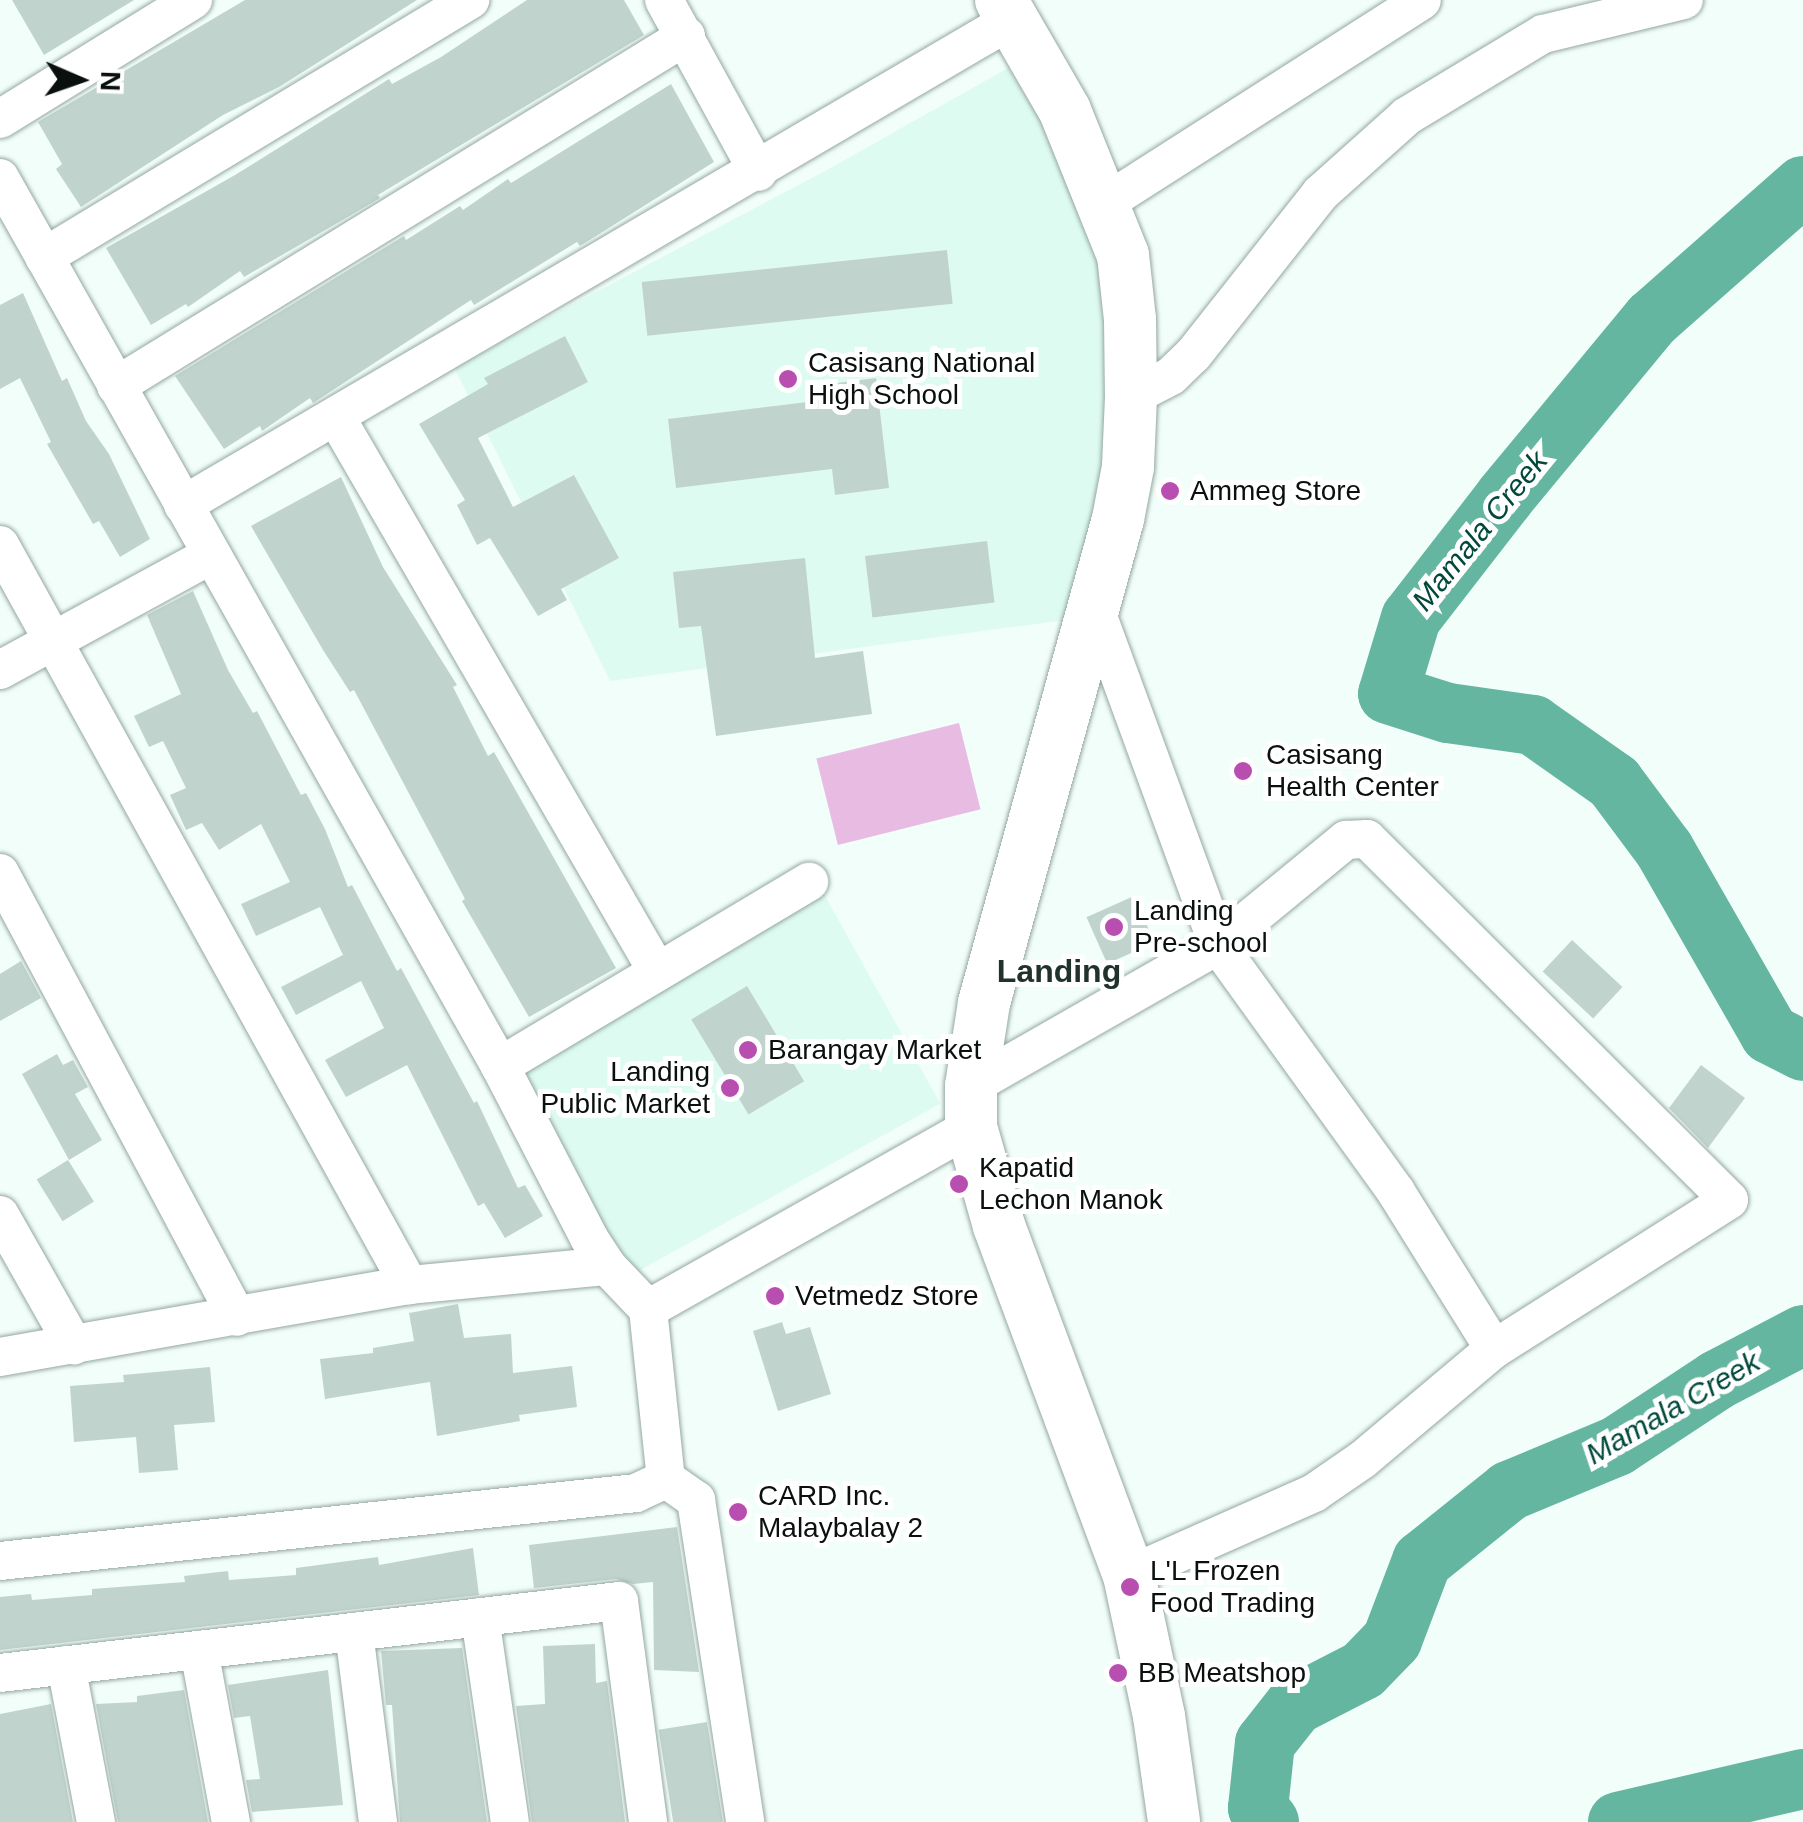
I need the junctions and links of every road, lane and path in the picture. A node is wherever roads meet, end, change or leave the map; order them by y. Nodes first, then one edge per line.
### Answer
1 (194, 0) edge
2 (470, 0) edge
3 (664, 0) edge
4 (1422, 0) edge
5 (1684, 0) edge
6 (1007, 9) edge
7 (686, 36) junction
8 (0, 118) edge
9 (758, 172) junction
10 (0, 178) edge
11 (1105, 203) junction
12 (44, 257) junction
13 (116, 386) junction
14 (1132, 397) junction
15 (336, 417) junction
16 (183, 506) junction
17 (0, 544) edge
18 (210, 555) junction
19 (1096, 611) junction
20 (52, 644) junction
21 (0, 670) edge
22 (0, 874) edge
23 (810, 882) dead end
24 (1218, 944) junction
25 (657, 971) junction
26 (500, 1066) junction
27 (971, 1106) junction
28 (0, 1215) edge
29 (607, 1266) junction
30 (409, 1285) junction
31 (648, 1310) junction
32 (237, 1316) junction
33 (74, 1346) junction
34 (1494, 1350) junction
35 (0, 1358) edge
36 (666, 1479) junction
37 (0, 1561) edge
38 (1130, 1575) junction
39 (480, 1617) junction
40 (354, 1632) junction
41 (199, 1650) junction
42 (66, 1665) junction
43 (0, 1673) edge
44 (96, 1822) edge
45 (231, 1822) edge
46 (378, 1822) edge
47 (510, 1822) edge
48 (648, 1822) edge
49 (745, 1822) edge
50 (1174, 1822) edge

1 - 8 street
2 - 12 street
3 - 7 street
4 - 11 street
5 - 14 street
6 - 9 street
6 - 11 main road
7 - 9 street
7 - 13 street
9 - 15 street
10 - 12 street
11 - 14 main road
12 - 13 street
13 - 16 street
14 - 19 main road
15 - 16 street
15 - 25 street
16 - 18 street
17 - 20 street
18 - 20 street
18 - 26 street
19 - 24 street
19 - 27 main road
20 - 21 street
20 - 30 street
22 - 32 street
23 - 25 street
24 - 27 street
24 - 34 street
24 - 34 street
25 - 26 street
26 - 29 street
27 - 31 street
27 - 38 main road
28 - 33 street
29 - 30 street
29 - 31 street
30 - 32 street
31 - 36 street
32 - 33 street
33 - 35 street
34 - 38 street
36 - 37 street
36 - 49 street
38 - 50 main road
39 - 40 street
39 - 47 street
39 - 48 street
40 - 41 street
40 - 46 street
41 - 42 street
41 - 45 street
42 - 43 street
42 - 44 street

